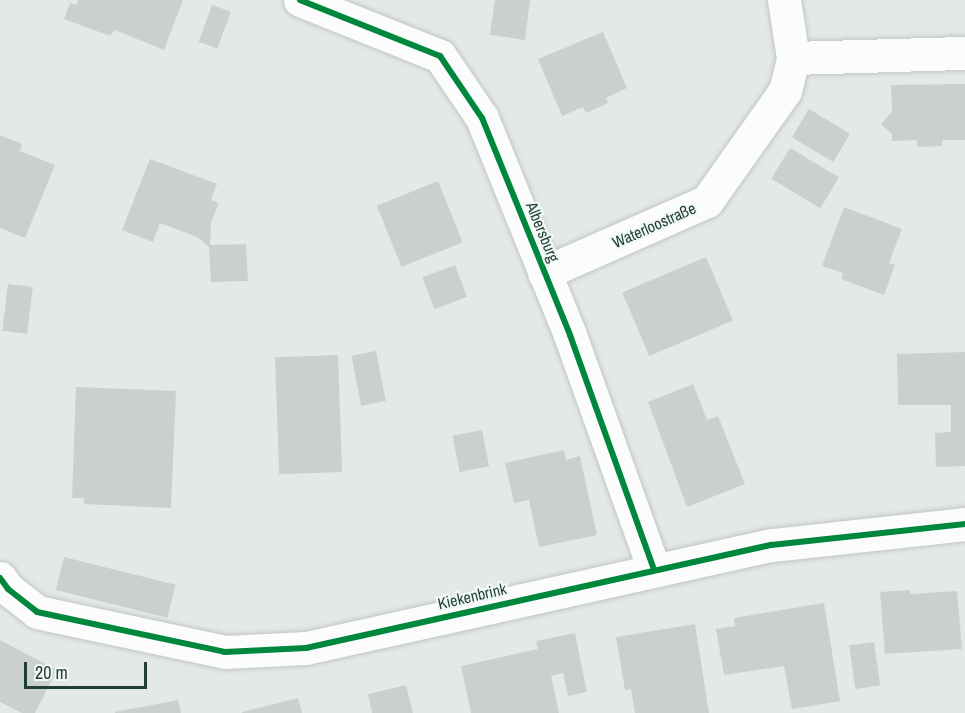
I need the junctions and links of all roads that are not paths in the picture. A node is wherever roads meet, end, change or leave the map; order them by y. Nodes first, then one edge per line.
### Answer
1 (300, 0) edge
2 (784, 0) edge
3 (965, 53) edge
4 (793, 58) junction
5 (544, 273) junction
6 (965, 524) edge
7 (654, 568) junction
8 (0, 578) edge

1 - 5 street, Albersburg
2 - 4 street, Waterloostraße
3 - 4 street
4 - 5 street, Waterloostraße
5 - 7 street, Albersburg
6 - 7 street, Kiekenbrink
7 - 8 street, Kiekenbrink

